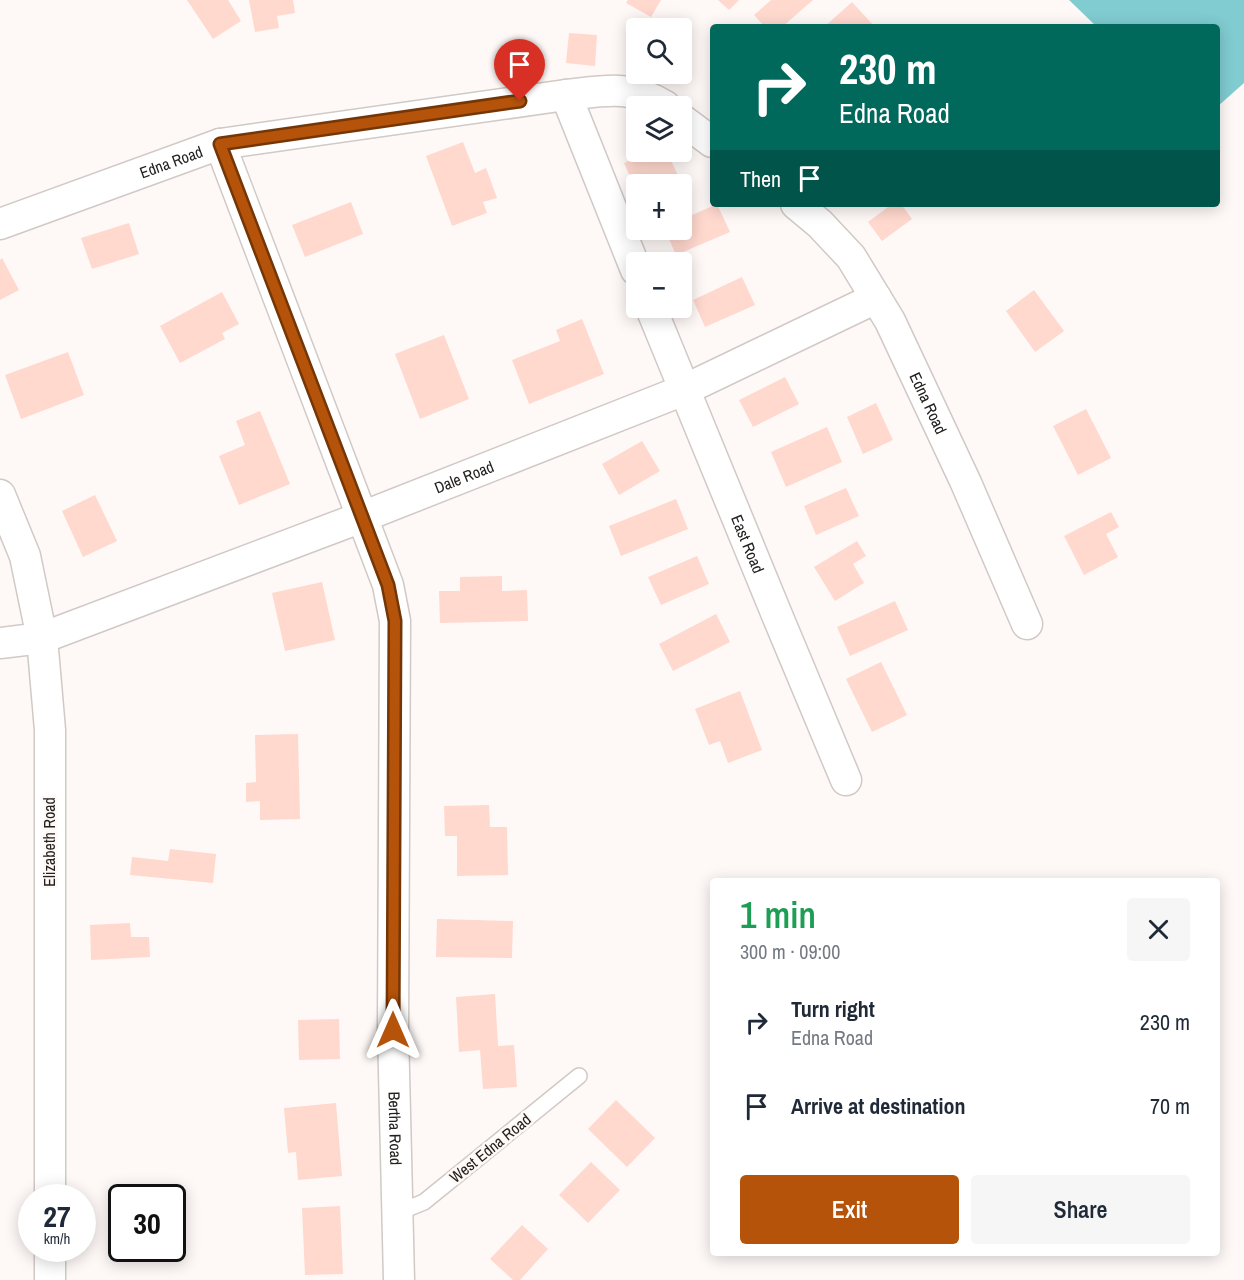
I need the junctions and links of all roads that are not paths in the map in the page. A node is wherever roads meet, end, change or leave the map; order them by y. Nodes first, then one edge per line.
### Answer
1 (566, 95) junction
2 (645, 96) edge
3 (692, 127) edge
4 (710, 141) edge
5 (220, 144) junction
6 (800, 207) edge
7 (0, 224) edge
8 (629, 252) edge
9 (876, 298) junction
10 (655, 318) edge
11 (684, 390) junction
12 (0, 495) edge
13 (362, 517) junction
14 (1027, 624) dead end
15 (42, 638) junction
16 (0, 643) edge
17 (846, 780) dead end
18 (579, 1076) dead end
19 (50, 1184) edge
20 (397, 1213) junction
21 (50, 1262) edge
22 (50, 1280) edge
23 (399, 1280) edge

1 - 2 street, Edna Road
1 - 5 street, Edna Road
1 - 8 street
3 - 4 street
5 - 7 street, Edna Road
5 - 13 street, Bertha Road
6 - 9 street, Edna Road
9 - 11 street, Dale Road
9 - 14 street, Edna Road
10 - 11 street, East Road
11 - 13 street, Dale Road
11 - 17 street, East Road
12 - 15 street, Elizabeth Road
13 - 15 street, Dale Road
13 - 20 street, Bertha Road
15 - 16 street, Dale Road
15 - 19 street, Elizabeth Road
18 - 20 lane, West Edna Road
20 - 23 street, Bertha Road
21 - 22 street

